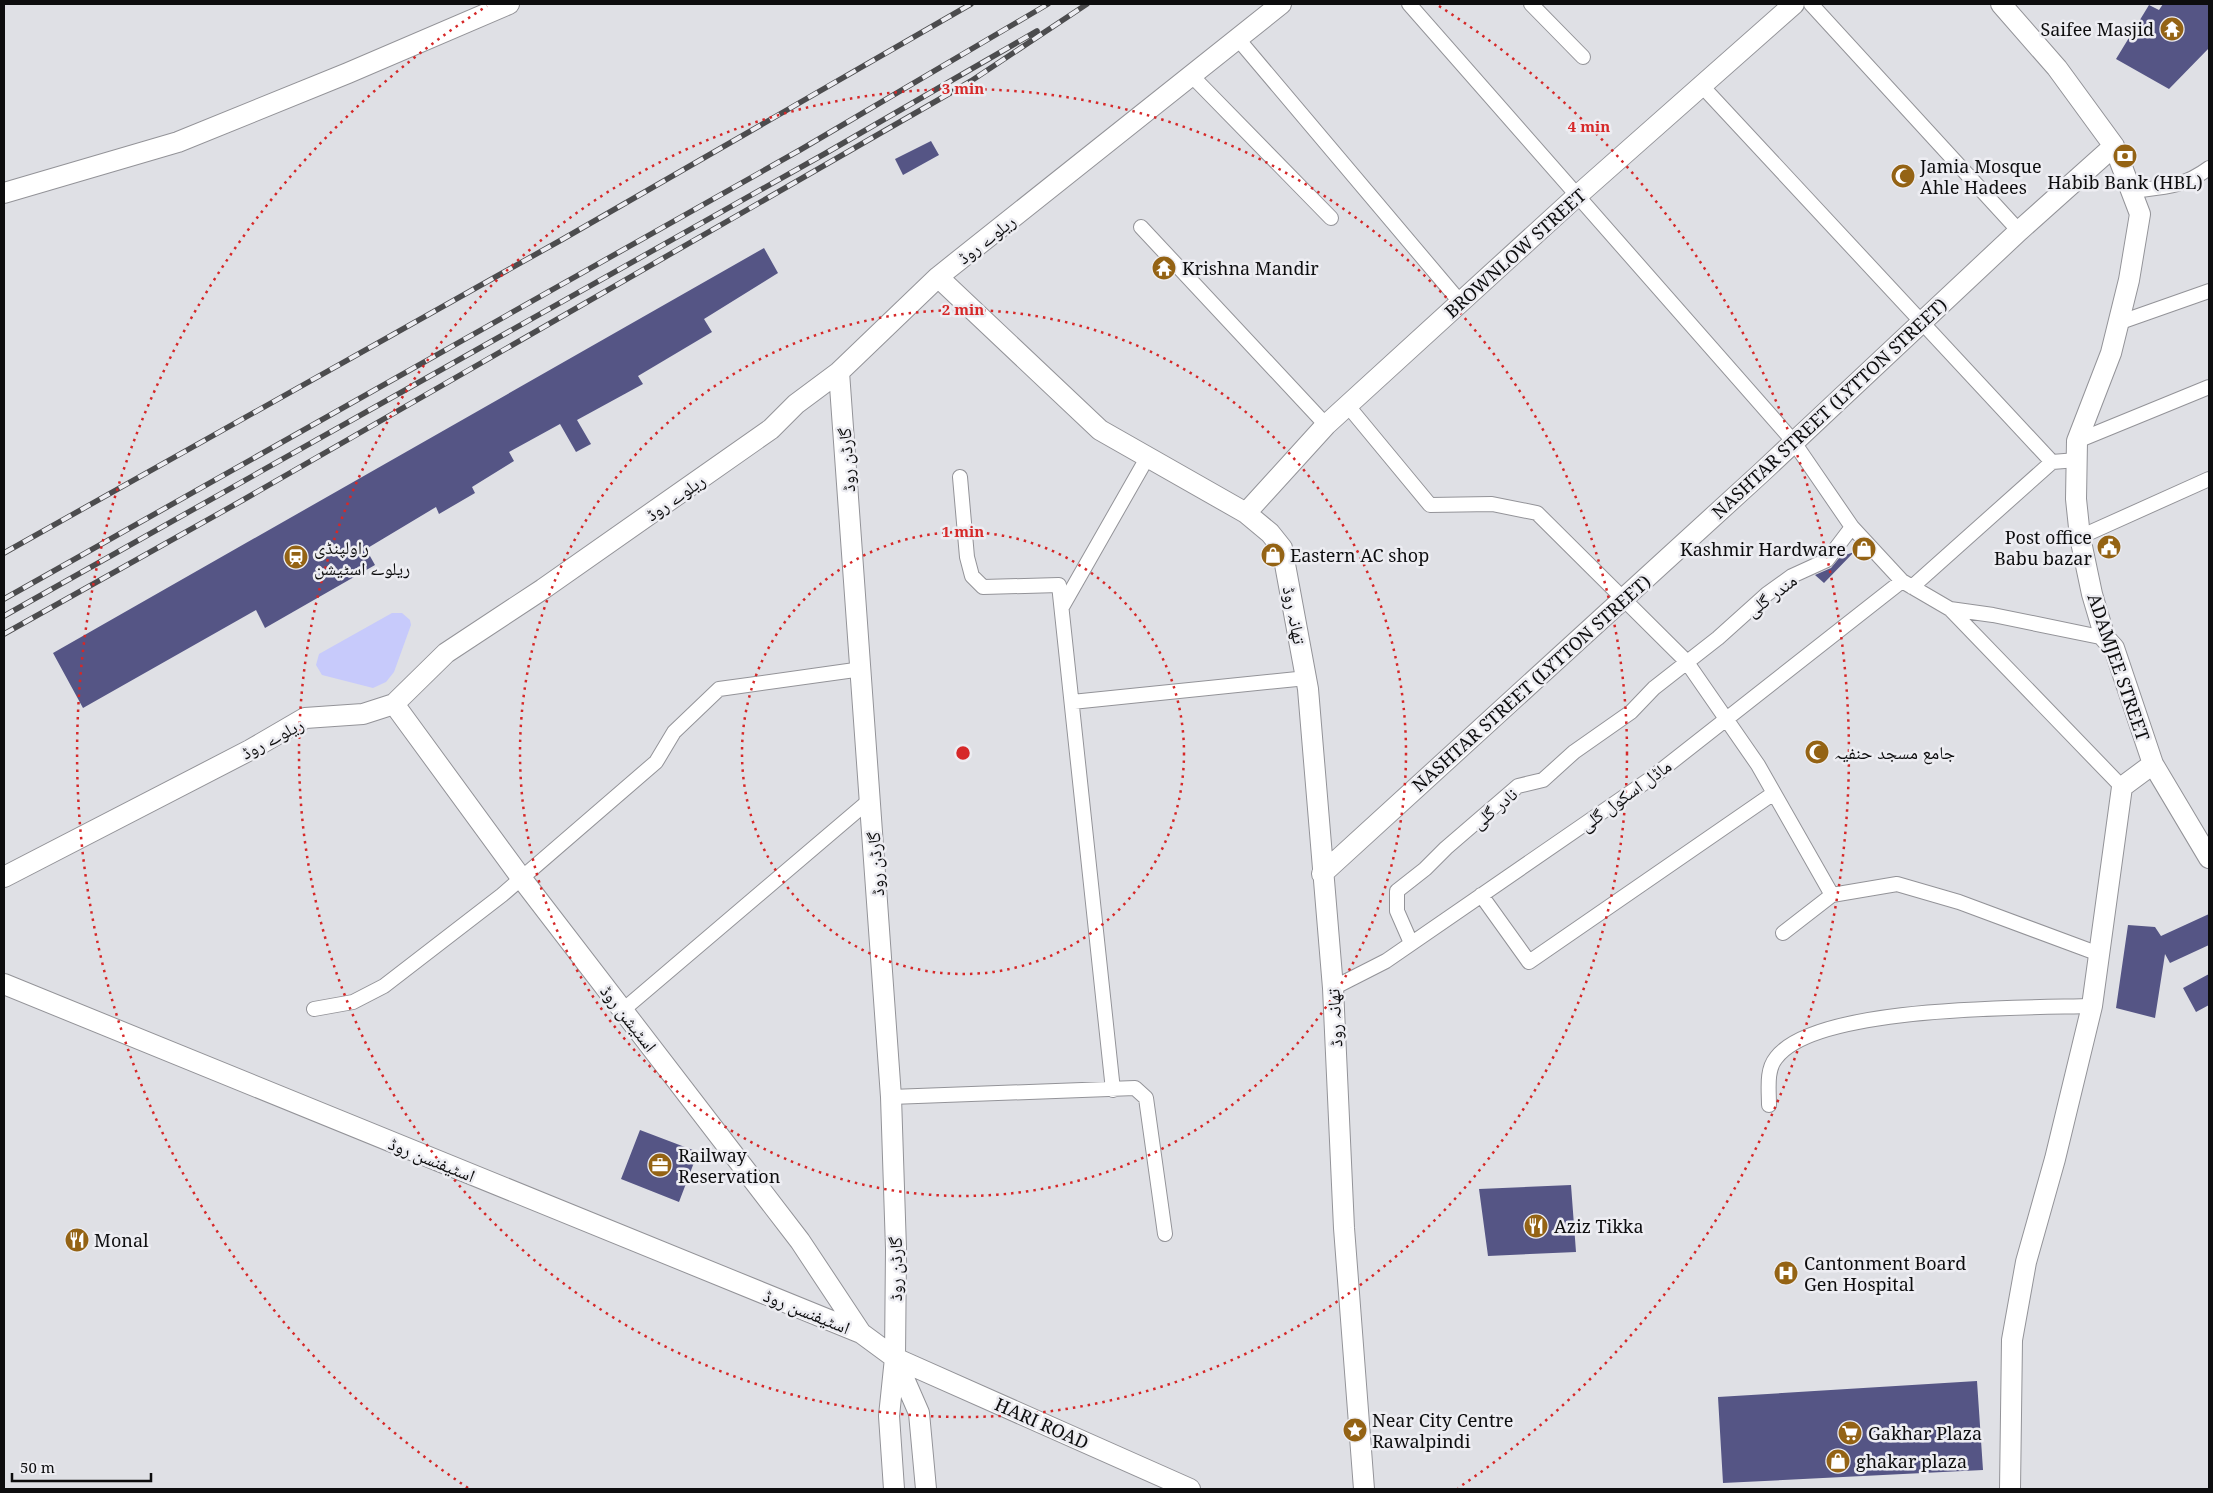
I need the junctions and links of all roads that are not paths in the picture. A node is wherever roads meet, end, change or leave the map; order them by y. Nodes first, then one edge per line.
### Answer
1 (509, 4) edge
2 (1281, 4) edge
3 (1409, 4) edge
4 (1531, 4) edge
5 (1794, 4) edge
6 (1810, 4) edge
7 (2001, 4) edge
8 (1238, 39) junction
9 (1583, 57) dead end
10 (1192, 76) junction
11 (1702, 86) junction
12 (2114, 146) junction
13 (2209, 168) edge
14 (2131, 191) junction
15 (4, 193) edge
16 (1578, 195) junction
17 (1331, 218) dead end
18 (1141, 227) dead end
19 (2019, 231) junction
20 (938, 277) junction
21 (2209, 291) edge
22 (1461, 303) junction
23 (1921, 322) junction
24 (2118, 324) junction
25 (839, 372) junction
26 (2209, 387) edge
27 (1348, 406) junction
28 (1326, 425) junction
29 (1793, 441) junction
30 (2077, 450) junction
31 (1147, 458) junction
32 (2052, 462) junction
33 (960, 478) dead end
34 (2209, 479) edge
35 (1246, 512) junction
36 (1852, 527) junction
37 (2080, 537) junction
38 (1907, 584) junction
39 (1624, 597) junction
40 (1062, 607) junction
41 (1950, 610) junction
42 (2106, 638) junction
43 (1686, 661) junction
44 (862, 669) junction
45 (1307, 678) junction
46 (1072, 702) junction
47 (394, 704) junction
48 (1727, 718) junction
49 (2153, 764) junction
50 (2122, 786) junction
51 (1774, 793) junction
52 (871, 799) junction
53 (2209, 858) edge
54 (1322, 874) junction
55 (4, 877) edge
56 (522, 879) junction
57 (1832, 895) junction
58 (1481, 896) junction
59 (1783, 933) dead end
60 (1412, 944) junction
61 (2099, 954) junction
62 (4, 984) edge
63 (1333, 988) junction
64 (2092, 1006) junction
65 (314, 1009) dead end
66 (623, 1010) junction
67 (1113, 1090) junction
68 (891, 1097) junction
69 (1769, 1105) dead end
70 (1165, 1234) dead end
71 (861, 1333) junction
72 (895, 1358) junction
73 (894, 1489) edge
74 (926, 1489) edge
75 (1190, 1489) edge
76 (1364, 1489) edge
77 (2010, 1489) edge

1 - 15 street
2 - 8 street, ریلوے روڈ
3 - 16 street
4 - 9 street
5 - 11 street, BROWNLOW STREET
6 - 19 street
7 - 12 street, ADAMJEE STREET
8 - 10 street, ریلوے روڈ
8 - 22 street
10 - 17 street
10 - 20 street, ریلوے روڈ
11 - 16 street, BROWNLOW STREET
11 - 23 street
12 - 14 street, ADAMJEE STREET
12 - 19 street, NASHTAR STREET (LYTTON STREET)
13 - 14 street
14 - 24 street, ADAMJEE STREET
16 - 22 street, BROWNLOW STREET
16 - 29 street
18 - 28 street
19 - 23 street, NASHTAR STREET (LYTTON STREET)
20 - 25 street, ریلوے روڈ
20 - 31 street
21 - 24 street
22 - 27 street, BROWNLOW STREET
23 - 29 street, NASHTAR STREET (LYTTON STREET)
23 - 32 street
24 - 30 street, ADAMJEE STREET
25 - 44 street, گارڈن روڈ
25 - 47 street, ریلوے روڈ
26 - 30 street
27 - 28 street, BROWNLOW STREET
27 - 39 street
28 - 35 street, BROWNLOW STREET
29 - 36 street
29 - 39 street, NASHTAR STREET (LYTTON STREET)
30 - 32 street
30 - 37 street, ADAMJEE STREET
31 - 35 street
31 - 40 street
32 - 38 street, ماڈل اسکول گلی
33 - 40 street
34 - 37 street
35 - 45 street, تھانہ روڈ
36 - 38 street
36 - 43 street, مندر گلی
37 - 42 street, ADAMJEE STREET
38 - 41 street
38 - 48 street, ماڈل اسکول گلی
39 - 43 street
39 - 54 street, NASHTAR STREET (LYTTON STREET)
40 - 46 street
41 - 42 street
41 - 50 street
42 - 49 street, ADAMJEE STREET
43 - 48 street
43 - 60 street, نادر گلی
44 - 52 street, گارڈن روڈ
44 - 56 street
45 - 46 street
45 - 54 street, تھانہ روڈ
46 - 67 street
47 - 55 street, ریلوے روڈ
47 - 56 street, اسٹیشن روڈ
48 - 51 street
48 - 58 street, ماڈل اسکول گلی
49 - 50 street
49 - 53 street, ADAMJEE STREET
50 - 61 street
51 - 57 street
51 - 58 street
52 - 66 street
52 - 68 street, گارڈن روڈ
54 - 63 street, تھانہ روڈ
56 - 65 street
56 - 66 street, اسٹیشن روڈ
57 - 59 street
57 - 61 street
58 - 60 street, ماڈل اسکول گلی
60 - 63 street, ماڈل اسکول گلی
61 - 64 street
62 - 71 street, اسٹیفنسن روڈ
63 - 76 street, تھانہ روڈ
64 - 69 street
64 - 77 street
66 - 71 street, اسٹیشن روڈ
67 - 68 street
67 - 70 street
68 - 72 street, گارڈن روڈ
71 - 72 street, HARI ROAD
72 - 73 street, گارڈن روڈ
72 - 74 street
72 - 75 street, HARI ROAD

